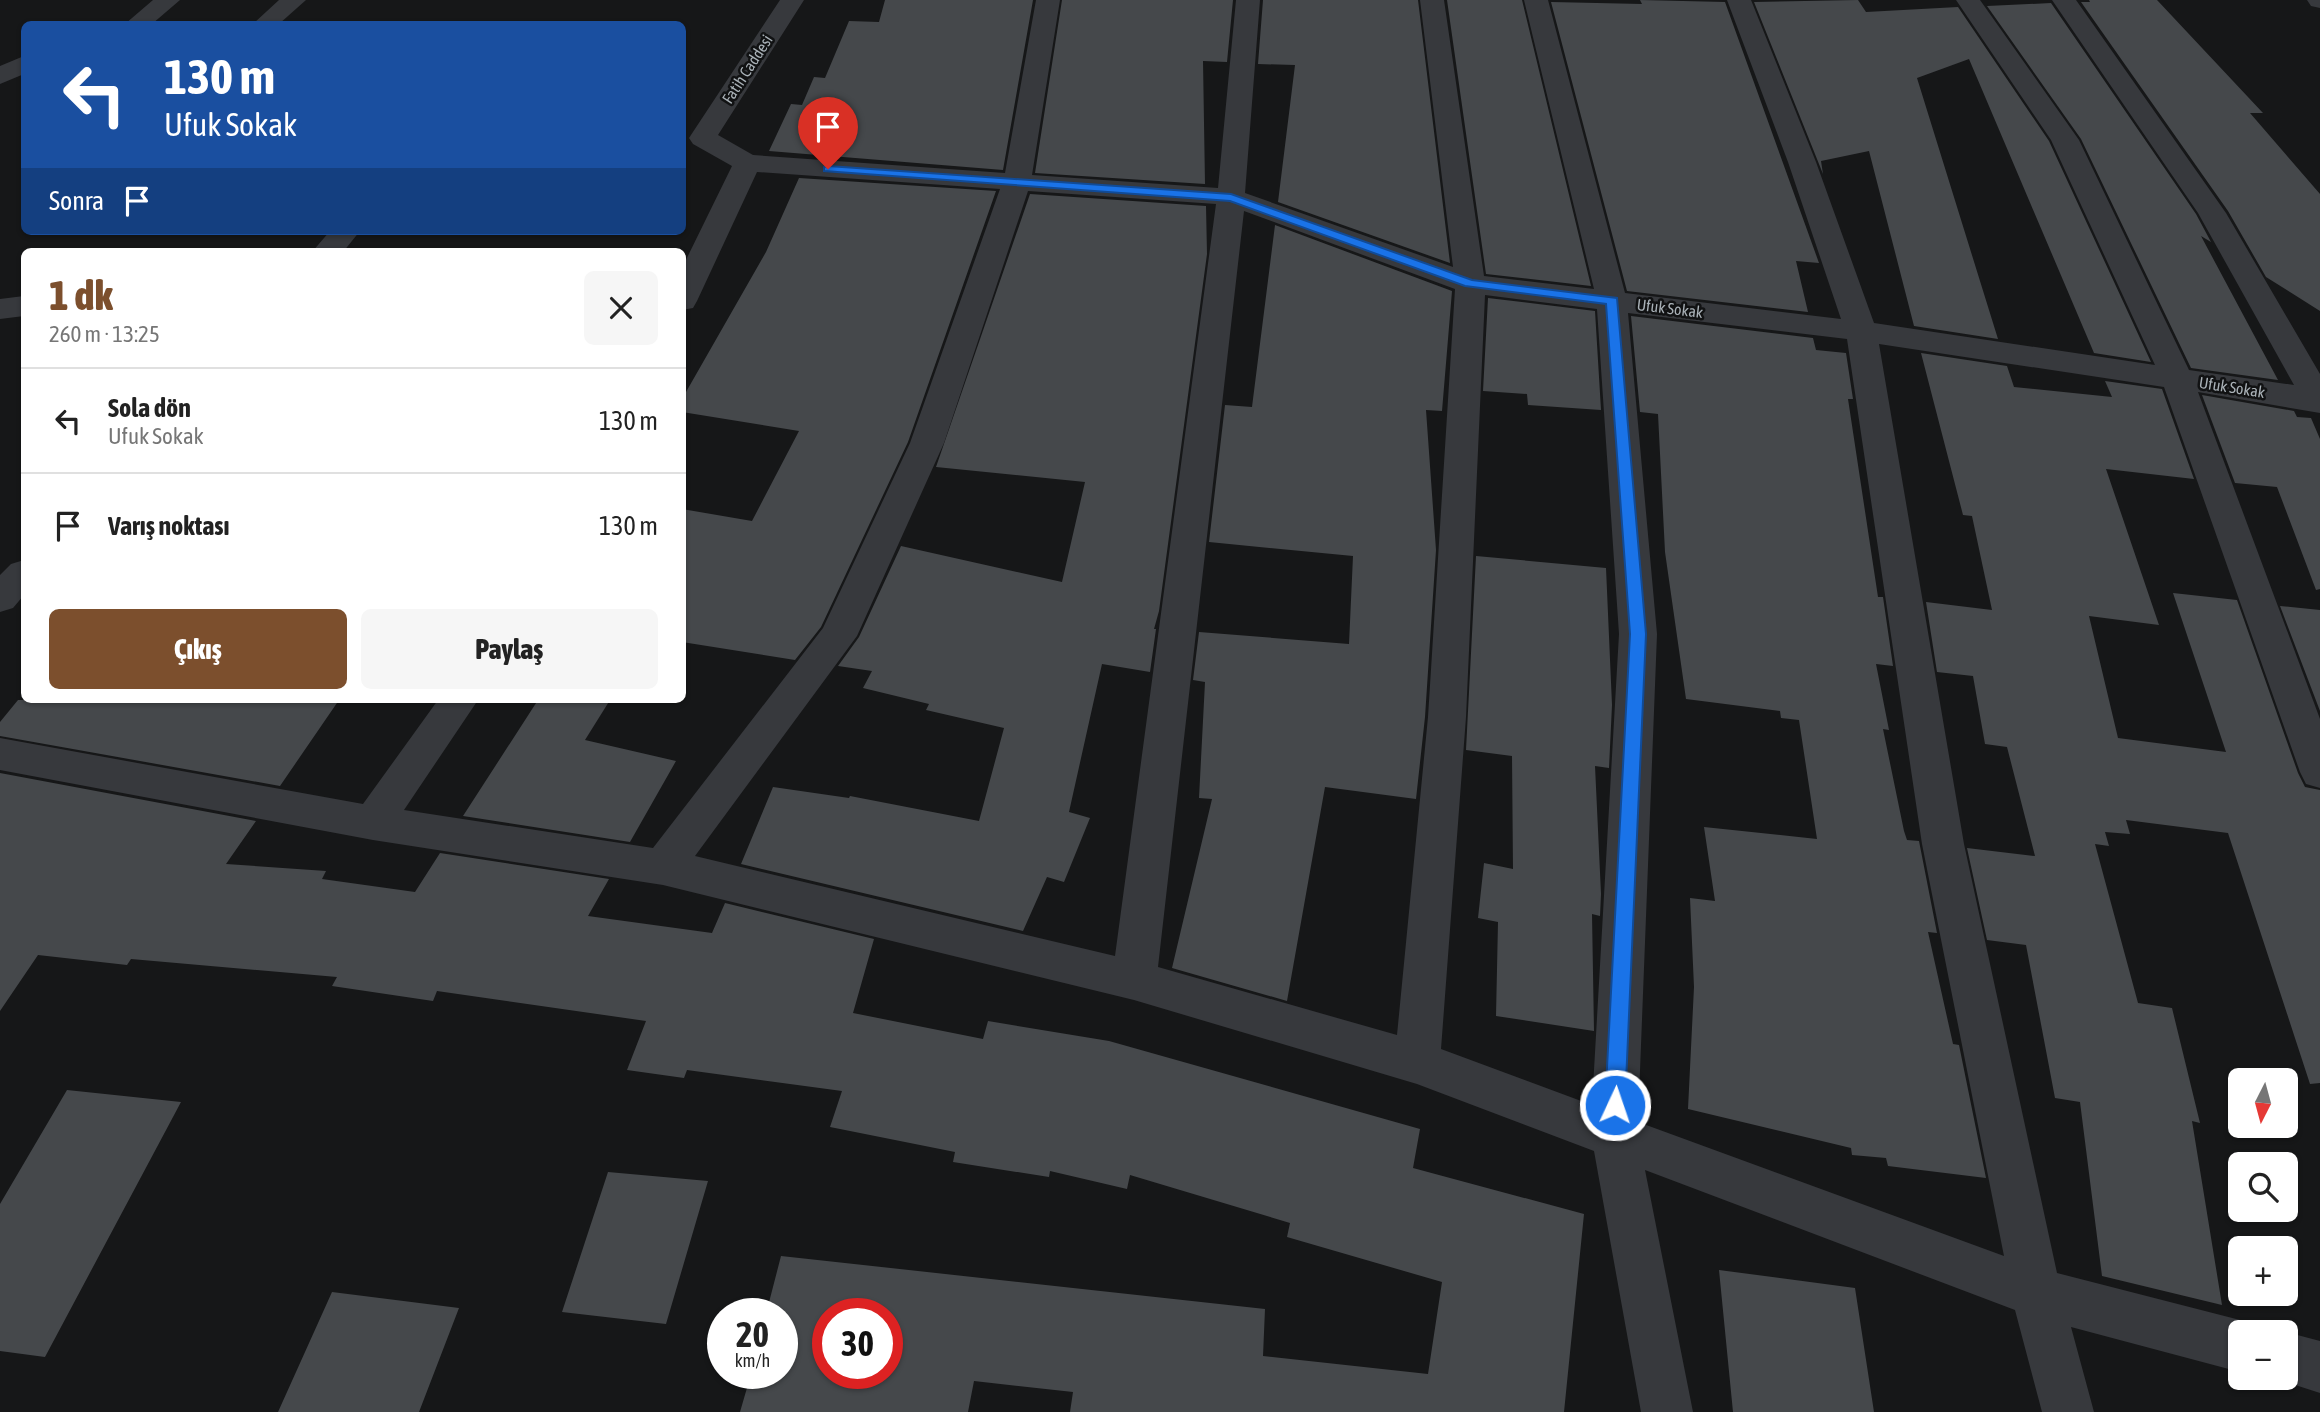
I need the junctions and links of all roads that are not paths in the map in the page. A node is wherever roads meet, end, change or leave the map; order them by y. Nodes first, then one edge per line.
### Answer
1 (168, 0) edge
2 (294, 0) edge
3 (792, 0) edge
4 (1048, 0) edge
5 (1248, 0) edge
6 (1432, 0) edge
7 (1536, 0) edge
8 (1739, 0) edge
9 (1968, 0) edge
10 (2064, 0) edge
11 (142, 21) edge
12 (269, 21) edge
13 (0, 54) edge
14 (21, 62) edge
15 (21, 65) edge
16 (0, 76) edge
17 (693, 141) edge
18 (747, 163) junction
19 (1017, 182) junction
20 (1231, 197) junction
21 (342, 235) edge
22 (331, 248) edge
23 (1470, 284) junction
24 (686, 293) edge
25 (1612, 301) junction
26 (21, 306) edge
27 (0, 309) edge
28 (1861, 331) junction
29 (2177, 378) junction
30 (2320, 401) edge
31 (21, 576) edge
32 (0, 598) edge
33 (457, 703) edge
34 (0, 754) edge
35 (2320, 772) edge
36 (373, 823) junction
37 (663, 867) junction
38 (1134, 979) junction
39 (1417, 1062) junction
40 (1614, 1133) junction
41 (2036, 1293) junction
42 (2228, 1343) edge
43 (2298, 1361) edge
44 (2320, 1367) edge
45 (1667, 1412) edge
46 (2068, 1412) edge

1 - 11 street
2 - 12 street
3 - 17 street, Fatih Caddesi
4 - 19 street
5 - 20 street
6 - 23 street
7 - 25 street
8 - 28 street
9 - 29 street
10 - 30 street
13 - 14 street
15 - 16 street
17 - 18 street, Ufuk Sokak
18 - 19 street, Ufuk Sokak
18 - 24 street
19 - 20 street, Ufuk Sokak
19 - 37 street
20 - 23 street, Ufuk Sokak
20 - 38 street
21 - 22 street
23 - 25 street, Ufuk Sokak
23 - 39 street
25 - 28 street, Ufuk Sokak
25 - 40 street
26 - 27 street
28 - 29 street, Ufuk Sokak
28 - 41 street
29 - 30 street, Ufuk Sokak
29 - 35 street
31 - 32 street
33 - 36 street
34 - 36 street
36 - 37 street
37 - 38 street
38 - 39 street
39 - 40 street
40 - 41 street
40 - 45 street
41 - 42 street
41 - 46 street
43 - 44 street

